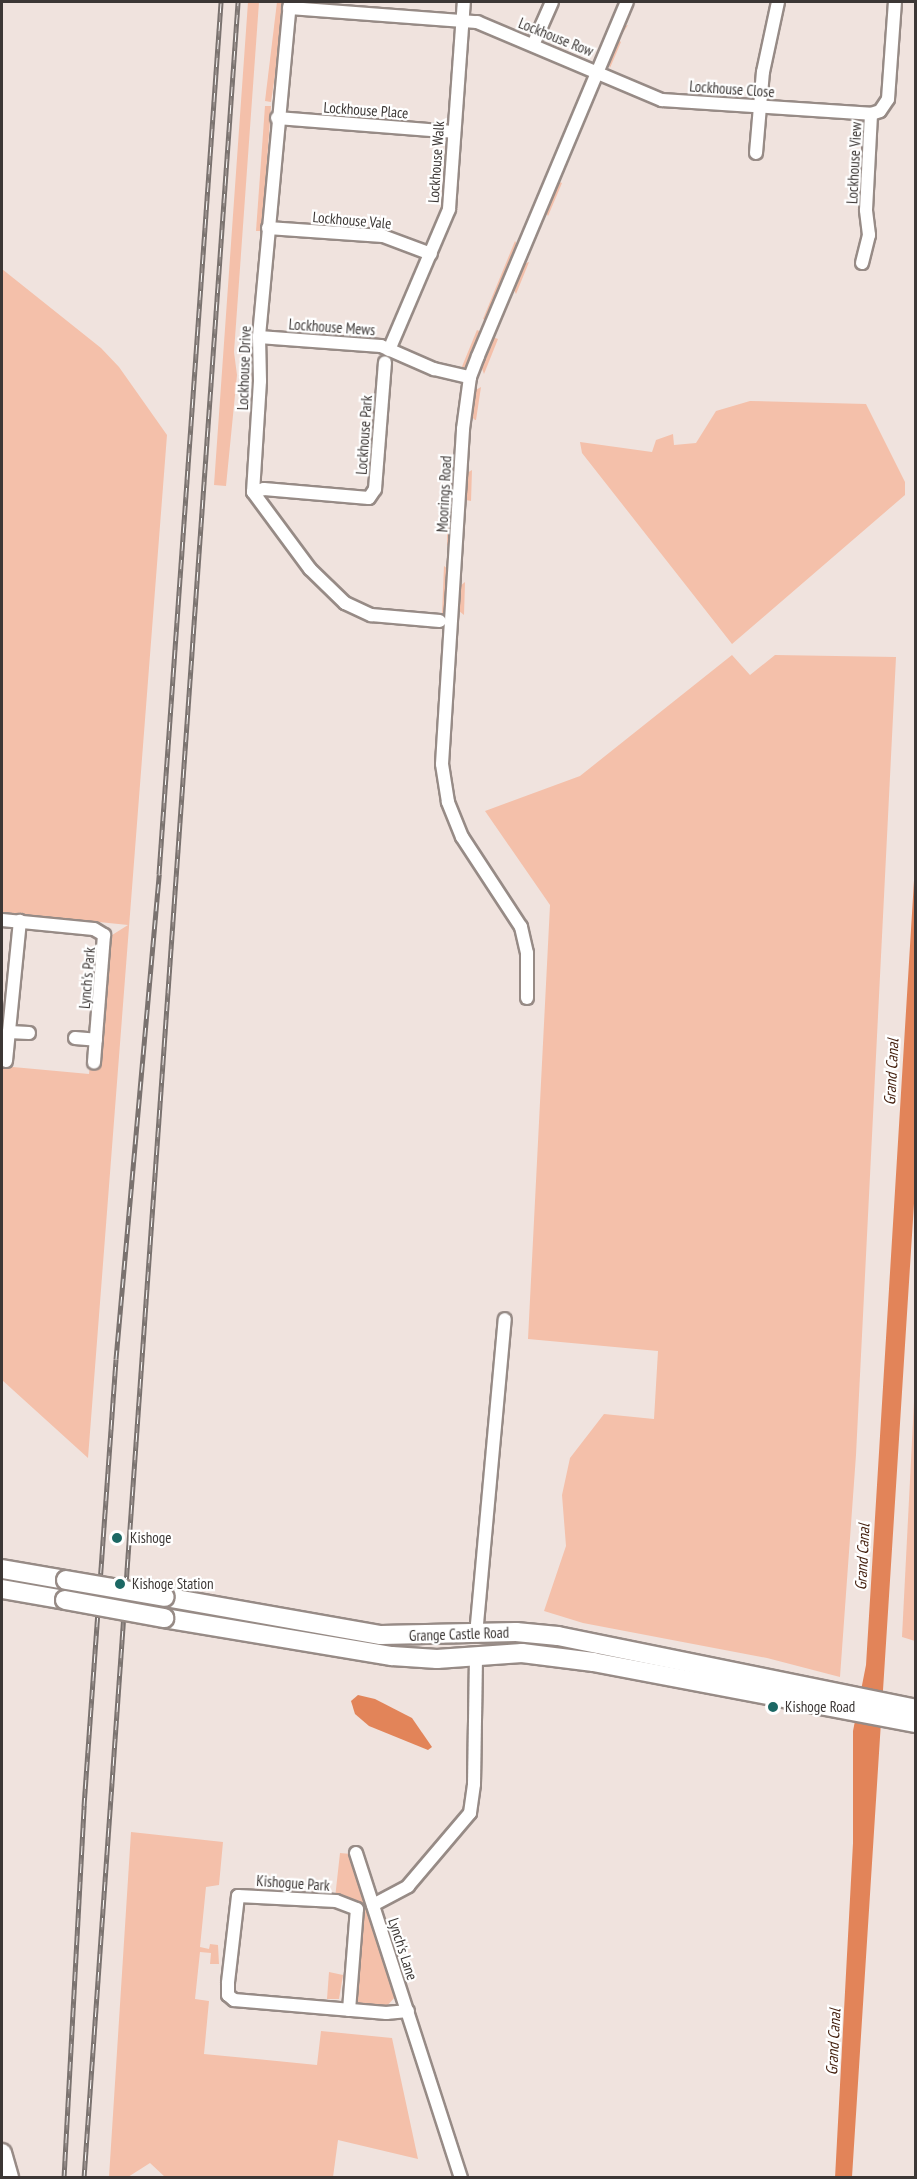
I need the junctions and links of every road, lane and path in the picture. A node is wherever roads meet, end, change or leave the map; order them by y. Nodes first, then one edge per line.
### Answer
1 (464, 2) edge
2 (552, 2) edge
3 (627, 2) edge
4 (778, 2) edge
5 (895, 2) edge
6 (290, 4) edge
7 (462, 20) junction
8 (533, 45) junction
9 (597, 70) junction
10 (760, 106) junction
11 (871, 114) junction
12 (277, 118) junction
13 (453, 132) junction
14 (756, 153) dead end
15 (268, 228) junction
16 (431, 254) junction
17 (862, 263) dead end
18 (259, 337) junction
19 (389, 350) junction
20 (385, 362) dead end
21 (470, 377) junction
22 (253, 492) junction
23 (440, 621) dead end
24 (2, 920) edge
25 (20, 921) junction
26 (527, 998) dead end
27 (9, 1032) junction
28 (29, 1033) dead end
29 (75, 1038) dead end
30 (96, 1040) junction
31 (6, 1060) dead end
32 (94, 1063) dead end
33 (505, 1318) dead end
34 (2, 1569) edge
35 (2, 1589) edge
36 (476, 1635) junction
37 (476, 1656) junction
38 (815, 1697) junction
39 (915, 1708) edge
40 (915, 1723) edge
41 (356, 1852) dead end
42 (373, 1905) junction
43 (349, 2010) junction
44 (408, 2011) junction
45 (2, 2153) edge
46 (9, 2178) edge
47 (461, 2178) edge

1 - 7 street, Lockhouse Walk
2 - 8 street
3 - 9 street, Moorings Road
4 - 10 street
5 - 11 street, Lockhouse View
6 - 7 street, Lockhouse Row
6 - 12 street, Lockhouse Drive
7 - 8 street, Lockhouse Row
7 - 13 street, Lockhouse Walk
8 - 9 street, Lockhouse Row
9 - 10 street, Lockhouse Close
9 - 21 street, Moorings Road
10 - 11 street, Lockhouse Close
10 - 14 street
11 - 17 street, Lockhouse View
12 - 13 street, Lockhouse Place
12 - 15 street, Lockhouse Drive
13 - 16 street, Lockhouse Walk
15 - 16 street, Lockhouse Vale
15 - 18 street, Lockhouse Drive
16 - 19 street, Lockhouse Walk
18 - 19 street, Lockhouse Mews
18 - 22 street, Lockhouse Drive
19 - 21 street, Lockhouse Mews
20 - 22 street, Lockhouse Park
21 - 26 street, Moorings Road
22 - 23 street
24 - 25 street, Lynch's Park
25 - 27 street
25 - 30 street, Lynch's Park
27 - 28 street
27 - 31 street
29 - 30 street
30 - 32 street, Lynch's Park
33 - 36 street
34 - 36 main road, Grange Castle Road, bridge
35 - 37 main road, Grange Castle Road, bridge
36 - 38 main road, Grange Castle Road
37 - 38 main road, Grange Castle Road
37 - 42 street, Lynch's Lane
38 - 39 main road, Grange Castle Road
38 - 40 main road, Grange Castle Road
41 - 42 street
42 - 44 street, Lynch's Lane
43 - 43 street, Kishogue Park
43 - 44 street, Kishogue Park
44 - 47 street, Lynch's Lane
45 - 46 main road

